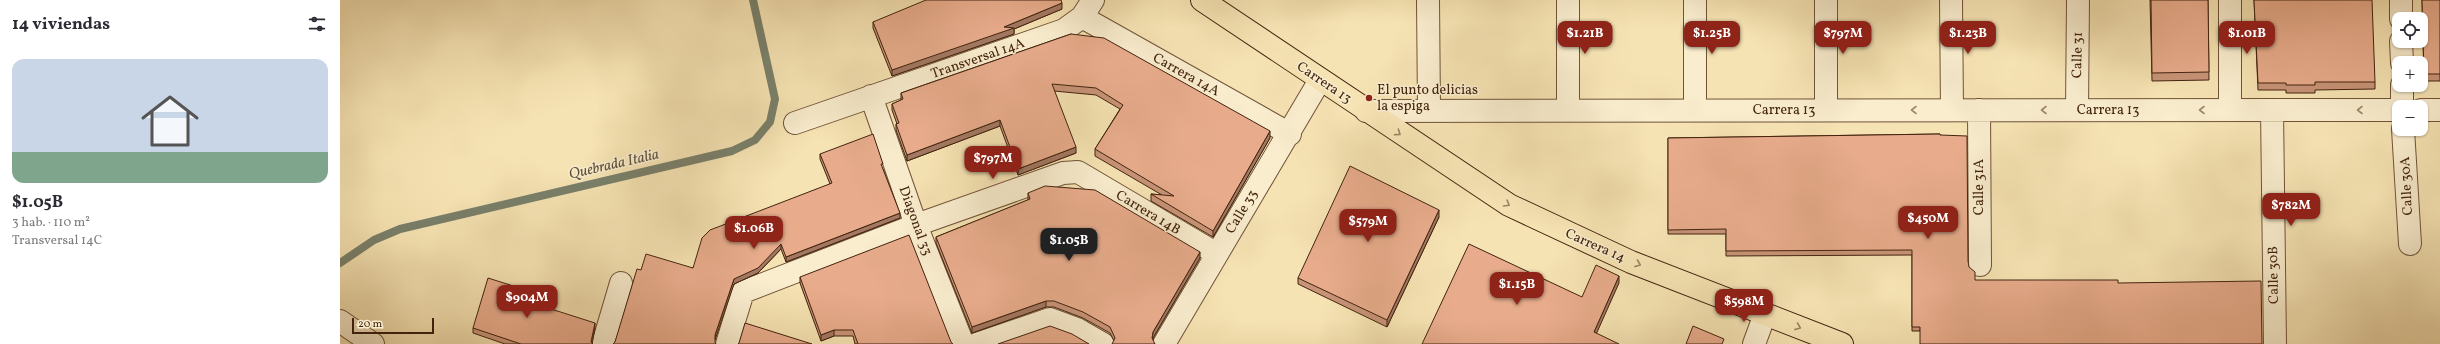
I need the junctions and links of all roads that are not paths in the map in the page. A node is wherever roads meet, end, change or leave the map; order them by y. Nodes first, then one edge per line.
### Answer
1 (1202, 0) edge
2 (1428, 0) edge
3 (1568, 0) edge
4 (1695, 0) edge
5 (1826, 0) edge
6 (1951, 0) edge
7 (2078, 0) edge
8 (2230, 0) edge
9 (2401, 0) edge
10 (1087, 8) edge
11 (2401, 12) edge
12 (1320, 80) junction
13 (872, 96) junction
14 (1429, 110) junction
15 (1568, 110) junction
16 (1696, 110) junction
17 (1826, 110) junction
18 (1952, 110) junction
19 (1979, 110) junction
20 (2077, 110) junction
21 (2230, 110) junction
22 (2272, 110) junction
23 (2392, 110) edge
24 (2428, 110) edge
25 (2440, 110) edge
26 (1366, 111) junction
27 (796, 123) dead end
28 (1290, 134) junction
29 (2403, 136) edge
30 (916, 225) junction
31 (2410, 244) dead end
32 (1217, 254) junction
33 (1980, 265) dead end
34 (621, 282) dead end
35 (1765, 314) junction
36 (340, 321) edge
37 (373, 344) edge
38 (603, 344) edge
39 (727, 344) edge
40 (963, 344) edge
41 (977, 344) edge
42 (1103, 344) edge
43 (1164, 344) edge
44 (1754, 344) edge
45 (1842, 344) edge
46 (2275, 344) edge

1 - 12 main road, Carrera 13
2 - 14 street
3 - 15 street
4 - 16 street
5 - 17 street
6 - 18 street
7 - 20 street, Calle 31
8 - 21 street
9 - 11 street
10 - 13 street, Transversal 14A
10 - 28 street, Carrera 14A
12 - 26 main road, Carrera 13
12 - 28 street, Calle 33
13 - 27 street, Transversal 14A
13 - 30 street, Diagonal 33
14 - 15 street, Carrera 13
14 - 26 street, Carrera 13
15 - 16 street, Carrera 13
16 - 17 street, Carrera 13
18 -> 17 street, Carrera 13
18 - 19 street, Carrera 13
20 -> 19 street, Carrera 13
19 - 33 street, Calle 31A
21 -> 20 street, Carrera 13
21 - 22 street, Carrera 13
23 -> 22 street, Carrera 13
22 - 46 street, Calle 30B
24 - 25 street
26 -> 35 main road, Carrera 14
28 - 32 street, Calle 33
29 - 31 street, Calle 30A
30 - 32 street, Carrera 14B
30 - 39 street
30 - 40 street, Diagonal 33
32 - 43 street, Calle 33
34 - 38 street
35 - 44 street
35 -> 45 main road, Carrera 14
36 - 37 street
41 - 42 street

